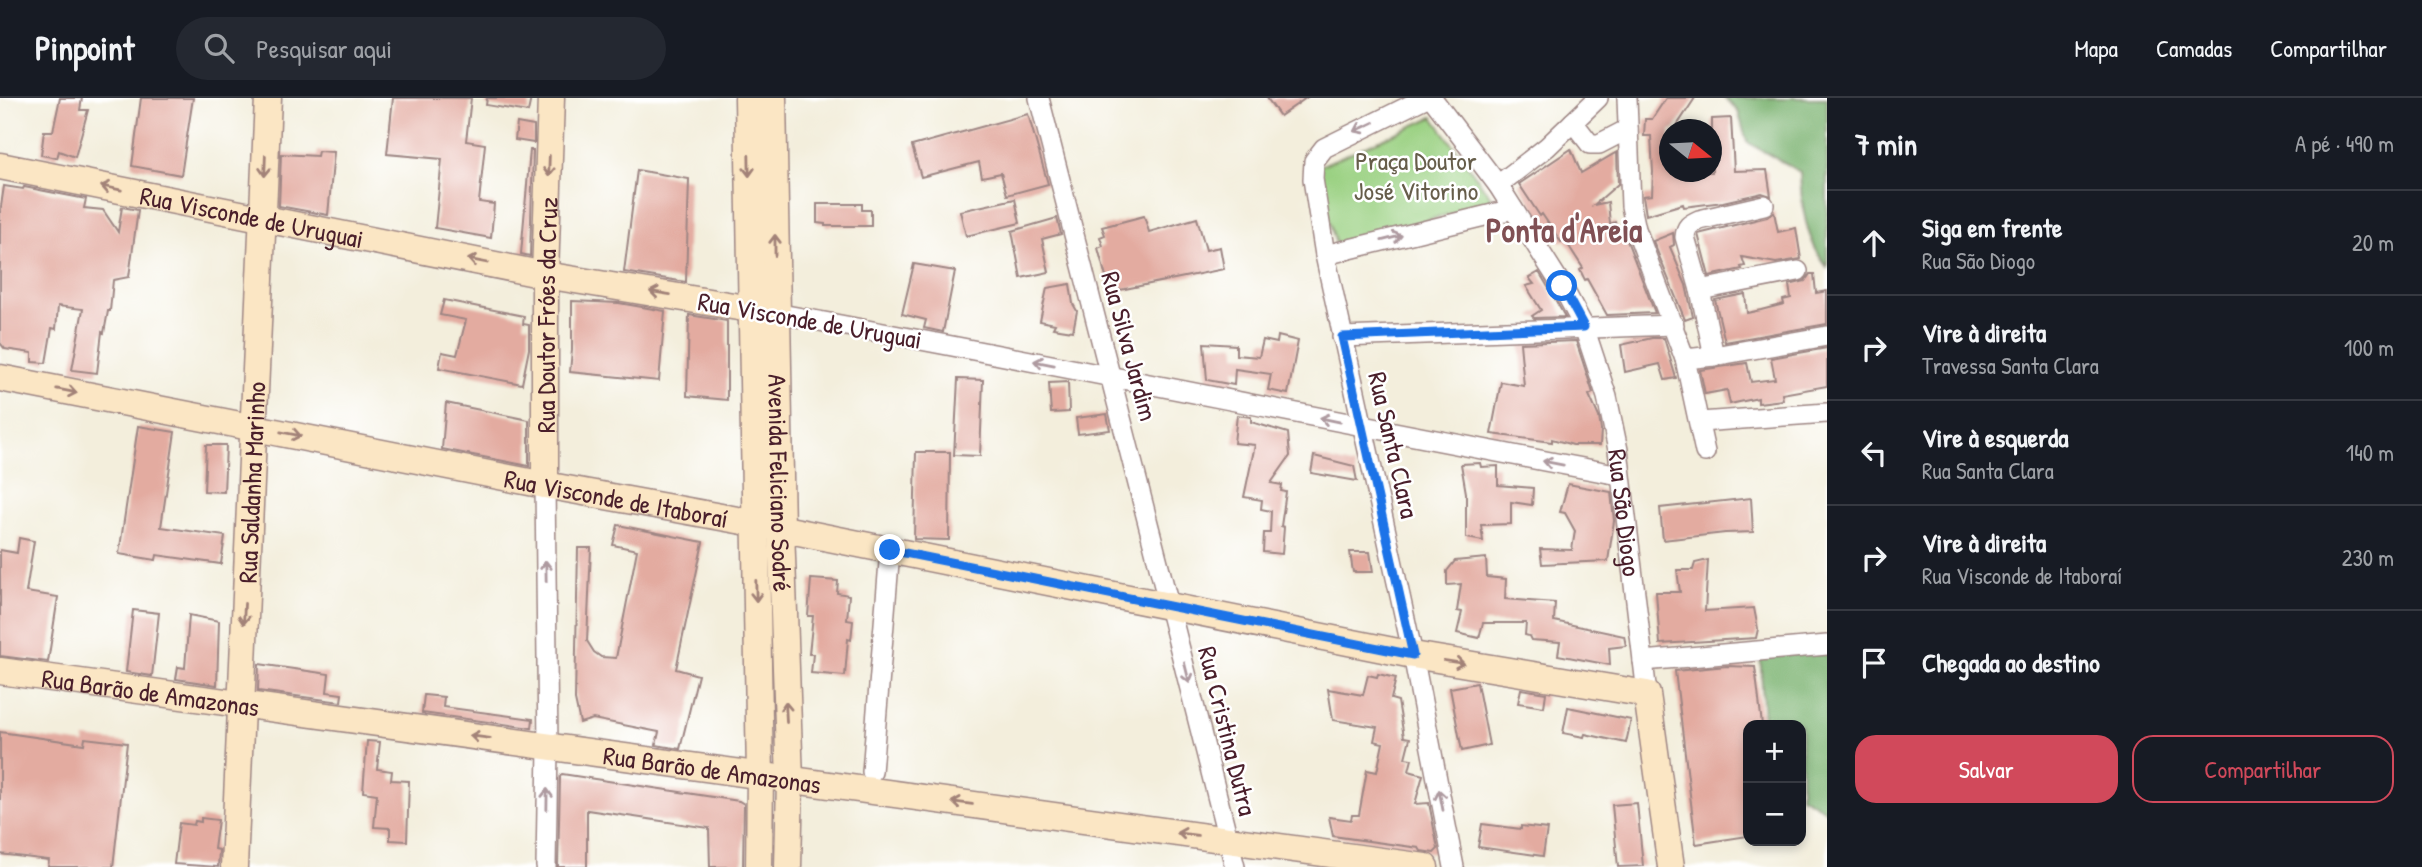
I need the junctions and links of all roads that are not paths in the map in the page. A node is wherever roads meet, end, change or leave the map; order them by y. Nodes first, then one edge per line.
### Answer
1 (268, 98) edge
2 (551, 98) edge
3 (748, 98) edge
4 (773, 98) edge
5 (1039, 98) edge
6 (1425, 98) edge
7 (1433, 98) edge
8 (1598, 98) edge
9 (1630, 100) edge
10 (1573, 122) junction
11 (1628, 129) junction
12 (0, 166) edge
13 (1498, 185) junction
14 (1764, 205) dead end
15 (1513, 209) junction
16 (264, 219) junction
17 (1325, 255) junction
18 (1798, 271) dead end
19 (545, 275) junction
20 (1700, 290) junction
21 (763, 310) junction
22 (1674, 325) junction
23 (1584, 327) junction
24 (1827, 336) edge
25 (1342, 337) junction
26 (1714, 356) junction
27 (1685, 359) junction
28 (1111, 375) junction
29 (0, 378) edge
30 (1827, 413) edge
31 (1700, 422) junction
32 (254, 426) junction
33 (1363, 427) junction
34 (1705, 452) dead end
35 (1620, 475) junction
36 (545, 485) junction
37 (754, 523) junction
38 (780, 529) junction
39 (890, 550) junction
40 (1171, 607) junction
41 (1827, 645) edge
42 (1413, 655) junction
43 (1643, 661) junction
44 (0, 671) edge
45 (1647, 694) junction
46 (239, 704) junction
47 (548, 747) junction
48 (872, 772) dead end
49 (760, 776) junction
50 (790, 780) junction
51 (1228, 840) junction
52 (234, 867) edge
53 (546, 867) edge
54 (759, 867) edge
55 (788, 867) edge
56 (1235, 867) edge
57 (1425, 867) edge
58 (1454, 867) edge
59 (1671, 867) edge

1 -> 16 street, Rua Saldanha Marinho
2 -> 19 street, Rua Doutor Fróes da Cruz
3 -> 21 street, Avenida Feliciano Sodré
21 -> 4 street, Avenida Feliciano Sodré
5 - 28 street, Rua Silva Jardim
6 -> 17 street, Rua Santa Clara
7 - 13 street, Rua São Diogo
8 - 10 street
9 - 11 street
10 - 11 street
10 - 13 street
11 - 22 street
16 -> 12 street, Rua Visconde de Uruguai
13 - 15 street, Rua São Diogo
14 - 20 street
17 -> 15 street
15 - 23 street, Rua São Diogo
19 -> 16 street, Rua Visconde de Uruguai
16 - 32 street, Rua Saldanha Marinho
17 - 25 street, Rua Santa Clara
18 - 20 street
21 -> 19 street, Rua Visconde de Uruguai
19 - 36 street, Rua Doutor Fróes da Cruz
20 - 26 street
28 -> 21 street, Rua Visconde de Uruguai
21 - 37 street, Avenida Feliciano Sodré
21 - 38 street, Avenida Feliciano Sodré
22 - 23 street
22 - 27 street
23 - 25 street
23 - 35 street, Rua São Diogo
24 - 26 street
25 - 33 street, Rua Santa Clara
26 - 27 street
27 - 31 street
33 -> 28 street, Rua Visconde de Uruguai
28 - 40 street, Rua Silva Jardim
29 -> 32 street, Rua Visconde de Itaboraí
30 - 31 street
31 - 34 street
32 -> 36 street, Rua Visconde de Itaboraí
32 -> 46 street, Rua Saldanha Marinho
35 -> 33 street, Rua Visconde de Uruguai
33 - 42 street, Rua Santa Clara
35 - 43 street, Rua São Diogo
36 - 37 street, Rua Visconde de Itaboraí
47 -> 36 street, Rua Doutor Fróes da Cruz
37 - 38 street, Rua Visconde de Itaboraí
37 -> 49 street, Avenida Feliciano Sodré
38 - 39 street, Rua Visconde de Itaboraí
50 -> 38 street, Avenida Feliciano Sodré
39 - 40 street, Rua Visconde de Itaboraí
39 - 48 street
40 - 42 street, Rua Visconde de Itaboraí
40 -> 51 street, Rua Cristina Dutra
41 - 43 street
42 -> 45 street, Rua Visconde de Itaboraí
58 -> 42 street, Rua Santa Clara
43 - 45 street, Rua São Diogo
44 - 46 street, Rua Barão de Amazonas
45 - 59 street, Rua São Diogo
47 -> 46 street, Rua Barão de Amazonas
46 - 52 street, Rua Saldanha Marinho
47 - 49 street, Rua Barão de Amazonas
53 -> 47 street, Rua Doutor Fróes da Cruz
49 - 50 street, Rua Barão de Amazonas
49 - 54 street, Avenida Feliciano Sodré
51 -> 50 street, Rua Barão de Amazonas
50 - 55 street, Avenida Feliciano Sodré
51 - 56 street, Rua Cristina Dutra
51 - 57 street, Rua Barão de Amazonas

